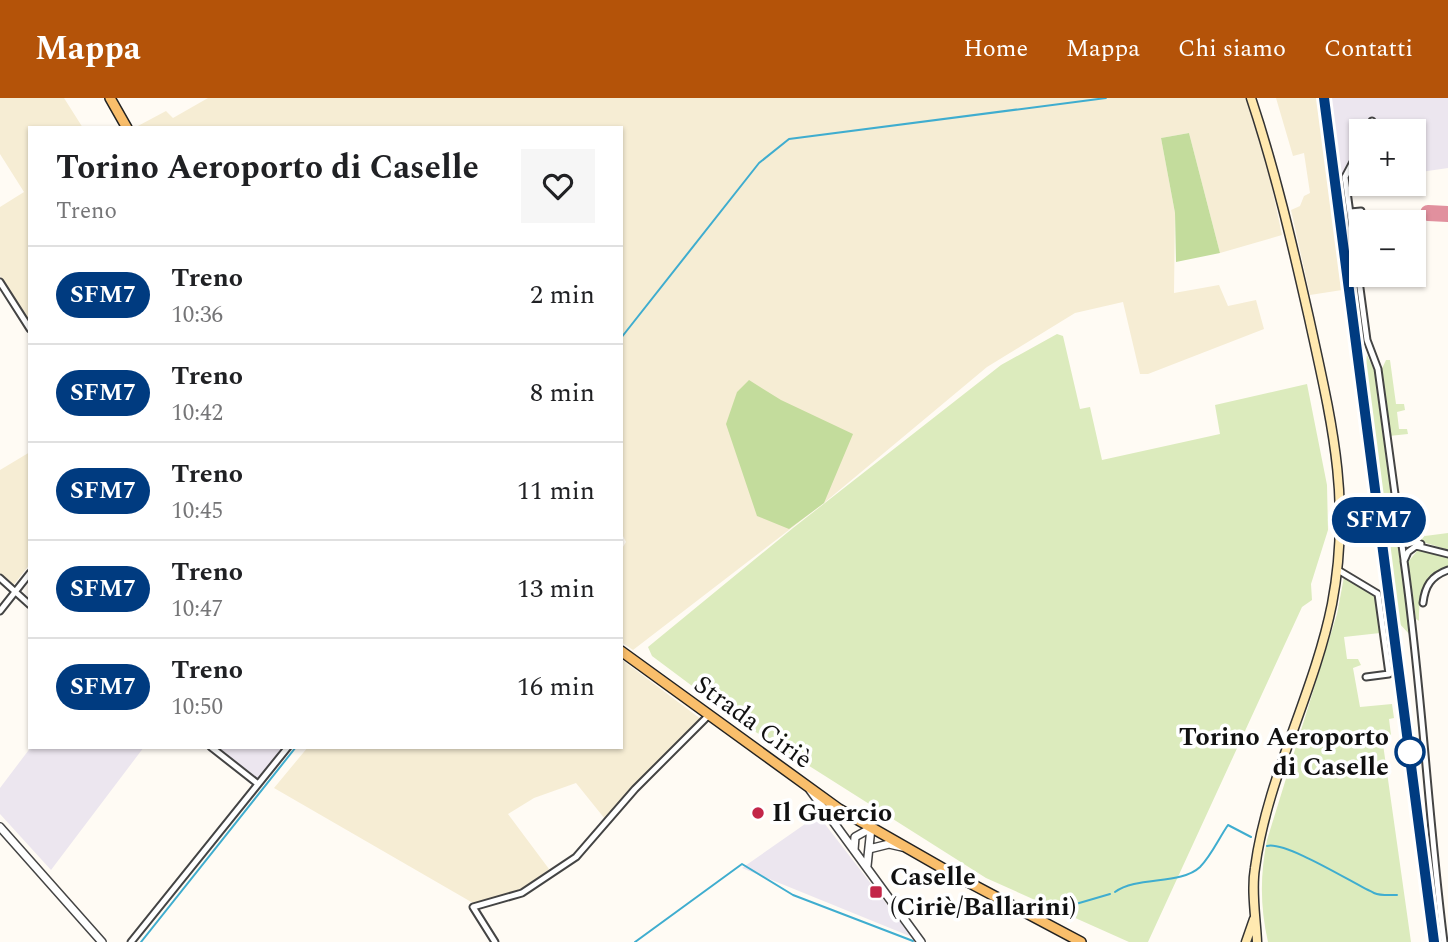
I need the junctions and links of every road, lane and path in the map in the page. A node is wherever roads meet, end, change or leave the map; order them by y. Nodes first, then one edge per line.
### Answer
1 (110, 98) edge
2 (1251, 98) edge
3 (126, 126) edge
4 (1349, 169) edge
5 (1350, 210) edge
6 (0, 282) edge
7 (1360, 287) edge
8 (28, 326) edge
9 (1399, 525) junction
10 (1425, 546) junction
11 (1448, 554) edge
12 (1404, 561) junction
13 (1338, 570) junction
14 (1448, 570) edge
15 (28, 576) edge
16 (0, 578) edge
17 (14, 593) junction
18 (1423, 603) dead end
19 (28, 604) edge
20 (0, 611) edge
21 (623, 652) edge
22 (1366, 677) dead end
23 (709, 715) junction
24 (214, 749) edge
25 (286, 749) edge
26 (258, 784) junction
27 (809, 789) junction
28 (0, 827) edge
29 (871, 828) junction
30 (869, 849) junction
31 (909, 849) junction
32 (855, 853) junction
33 (877, 882) junction
34 (1256, 913) junction
35 (102, 942) edge
36 (131, 942) edge
37 (495, 942) edge
38 (921, 942) edge
39 (1081, 942) edge
40 (1246, 942) edge
41 (1259, 942) edge
42 (1444, 942) edge

1 - 3 main road
2 - 13 main road
4 - 5 street
6 - 8 street
7 - 9 street
9 - 10 street
9 - 12 street
10 - 11 street
10 - 12 street
12 - 42 street
13 - 22 street
13 - 34 main road
14 - 18 street
15 - 17 street
16 - 17 street
17 - 19 street
17 - 20 street
21 - 23 main road, Strada Ciriè
23 - 27 main road, Strada Ciriè
23 - 37 street
24 - 26 street
25 - 26 street
26 - 36 street
27 - 29 main road
27 - 32 street, Strada Ciriè
28 - 35 street
29 - 30 street
29 - 31 main road
29 - 32 street
30 - 31 street
30 - 33 street
31 - 39 main road
32 - 33 street, Strada Ciriè
33 - 38 street, Strada Ciriè
34 - 40 main road
34 - 41 main road

